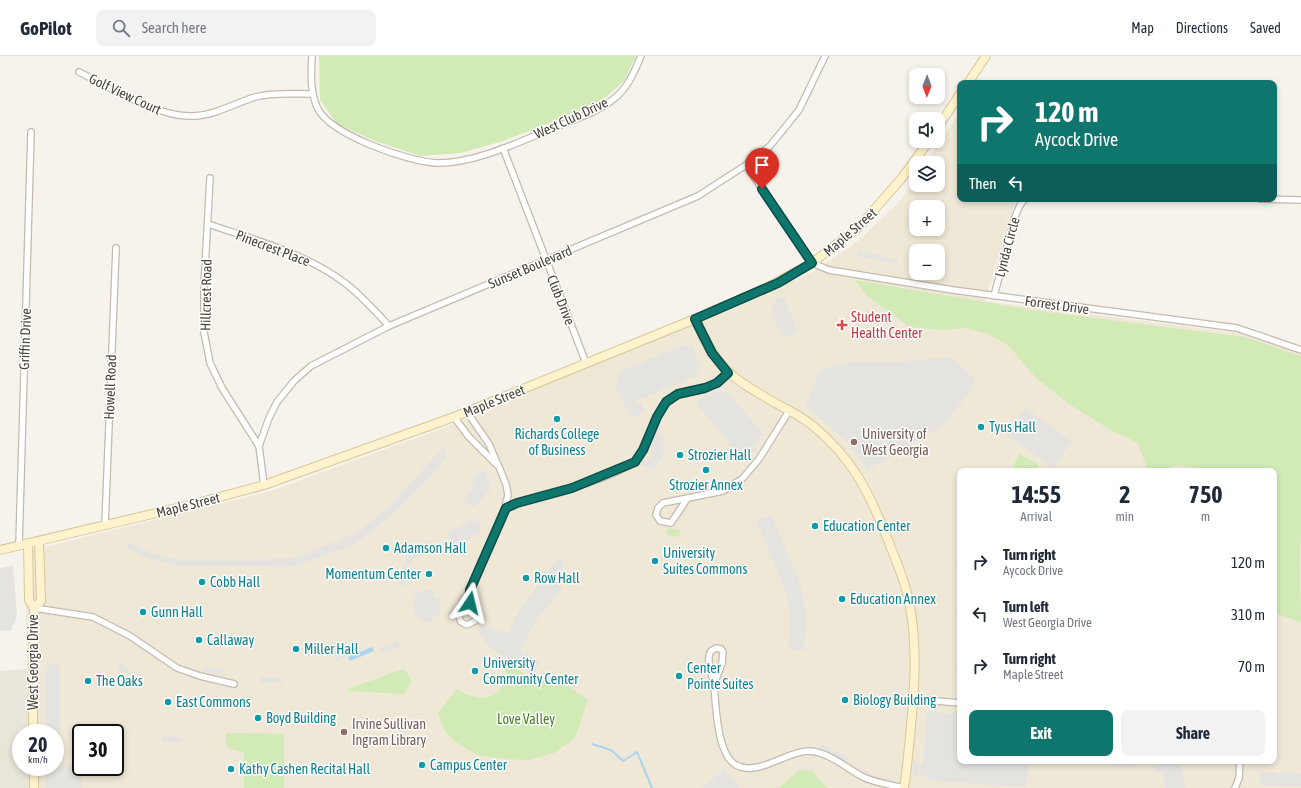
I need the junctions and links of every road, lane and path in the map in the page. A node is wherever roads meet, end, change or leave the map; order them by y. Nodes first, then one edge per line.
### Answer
1 (312, 56) edge
2 (641, 56) edge
3 (825, 56) edge
4 (986, 56) edge
5 (79, 72) dead end
6 (970, 80) edge
7 (313, 94) junction
8 (957, 98) edge
9 (945, 116) edge
10 (31, 132) dead end
11 (503, 148) junction
12 (924, 148) edge
13 (746, 165) junction
14 (210, 178) dead end
15 (1277, 199) edge
16 (1301, 200) edge
17 (1022, 202) edge
18 (208, 224) junction
19 (116, 248) dead end
20 (546, 261) junction
21 (812, 263) junction
22 (994, 296) junction
23 (695, 319) junction
24 (389, 326) junction
25 (1301, 350) edge
26 (586, 362) junction
27 (728, 373) junction
28 (789, 411) junction
29 (467, 412) junction
30 (454, 417) junction
31 (259, 446) junction
32 (499, 467) junction
33 (264, 485) junction
34 (687, 499) junction
35 (506, 508) junction
36 (105, 526) junction
37 (39, 541) junction
38 (28, 543) junction
39 (19, 545) junction
40 (0, 550) edge
41 (470, 590) junction
42 (34, 608) junction
43 (234, 684) dead end
44 (714, 686) junction
45 (913, 699) junction
46 (957, 703) edge
47 (33, 724) edge
48 (1240, 764) edge
49 (34, 776) edge
50 (34, 788) edge
51 (904, 788) edge
52 (1235, 788) edge

1 - 7 street
2 - 11 street, West Club Drive
3 - 13 street, Sunset Boulevard
4 - 6 main road
5 - 7 street, Golf View Court
7 - 11 street, West Club Drive
8 - 9 main road
10 - 39 street, Griffin Drive
11 - 20 street, Club Drive
12 - 21 main road, Maple Street
13 - 20 street, Sunset Boulevard
13 - 21 street
14 - 18 street, Hillcrest Road
15 - 16 street
17 - 22 street, Lynda Circle
18 - 24 street, Pinecrest Place
18 - 31 street, Hillcrest Road
19 - 36 street, Howell Road
20 - 24 street, Sunset Boulevard
20 - 26 street, Club Drive
21 - 22 street, Forrest Drive
21 - 23 main road, Maple Street
22 - 25 street, Forrest Drive
23 - 26 main road, Maple Street
23 - 27 main road
24 - 31 street, Sunset Boulevard
26 - 29 main road, Maple Street
27 - 28 main road
27 - 35 street
28 - 34 street
28 - 45 main road
29 - 30 main road, Maple Street
29 - 32 street
30 - 32 street
30 - 33 main road, Maple Street
31 - 33 street, Sunset Boulevard
32 - 35 street
33 - 36 main road, Maple Street
34 - 34 street
35 - 41 street
36 - 37 main road, Maple Street
37 - 38 main road, Maple Street
37 - 42 main road
38 - 39 main road, Maple Street
38 - 42 main road, West Georgia Drive
39 - 40 main road, Maple Street
41 - 41 street
42 - 43 street
42 - 47 main road, West Georgia Drive
44 - 44 street
44 - 51 street
45 - 46 street
45 - 51 main road
48 - 52 street
49 - 50 main road

